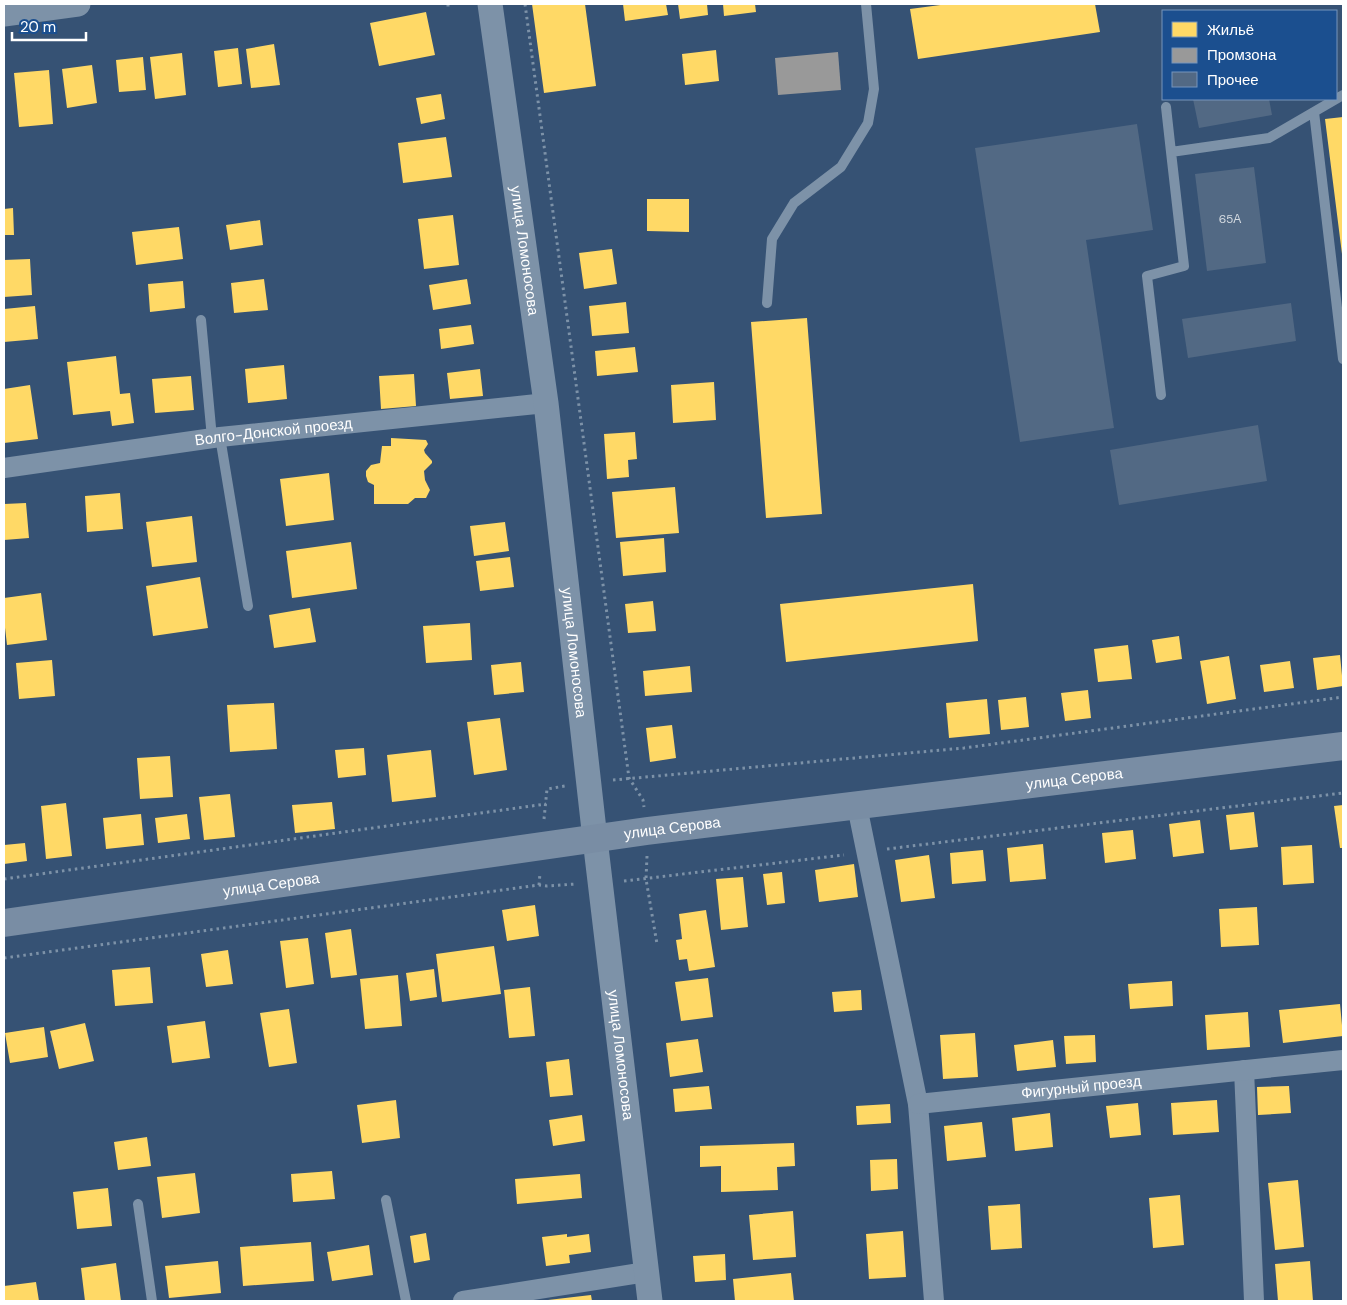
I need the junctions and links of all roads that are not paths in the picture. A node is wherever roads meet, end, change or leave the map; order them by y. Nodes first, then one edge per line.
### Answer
1 (78, 4) edge
2 (490, 4) edge
3 (866, 4) edge
4 (4, 14) edge
5 (1334, 100) edge
6 (1166, 107) dead end
7 (1314, 112) junction
8 (1171, 152) junction
9 (767, 303) dead end
10 (200, 320) dead end
11 (1343, 359) edge
12 (1161, 394) dead end
13 (546, 403) junction
14 (216, 437) junction
15 (4, 468) edge
16 (248, 606) dead end
17 (1343, 746) edge
18 (857, 806) junction
19 (595, 839) junction
20 (4, 923) edge
21 (1343, 1060) edge
22 (1244, 1070) junction
23 (918, 1104) junction
24 (386, 1200) dead end
25 (138, 1204) dead end
26 (646, 1272) junction
27 (152, 1301) edge
28 (406, 1301) edge
29 (463, 1301) edge
30 (650, 1301) edge
31 (934, 1301) edge
32 (1254, 1301) edge

1 - 4 street
2 - 13 street, улица Ломоносова
3 - 9 lane
5 - 7 lane
6 - 8 lane
7 - 8 lane
7 - 11 lane
8 - 12 lane
10 - 14 lane
13 - 14 street, Волго-Донской проезд
13 - 19 street, улица Ломоносова
14 - 15 street, Волго-Донской проезд
14 - 16 lane
17 - 18 main road, улица Серова
18 - 19 main road, улица Серова
18 - 23 street
19 - 20 main road, улица Серова
19 - 26 street, улица Ломоносова
21 - 22 street, Фигурный проезд
22 - 23 street, Фигурный проезд
22 - 32 street
23 - 31 street
24 - 28 lane
25 - 27 lane
26 - 29 street
26 - 30 street, улица Ломоносова

